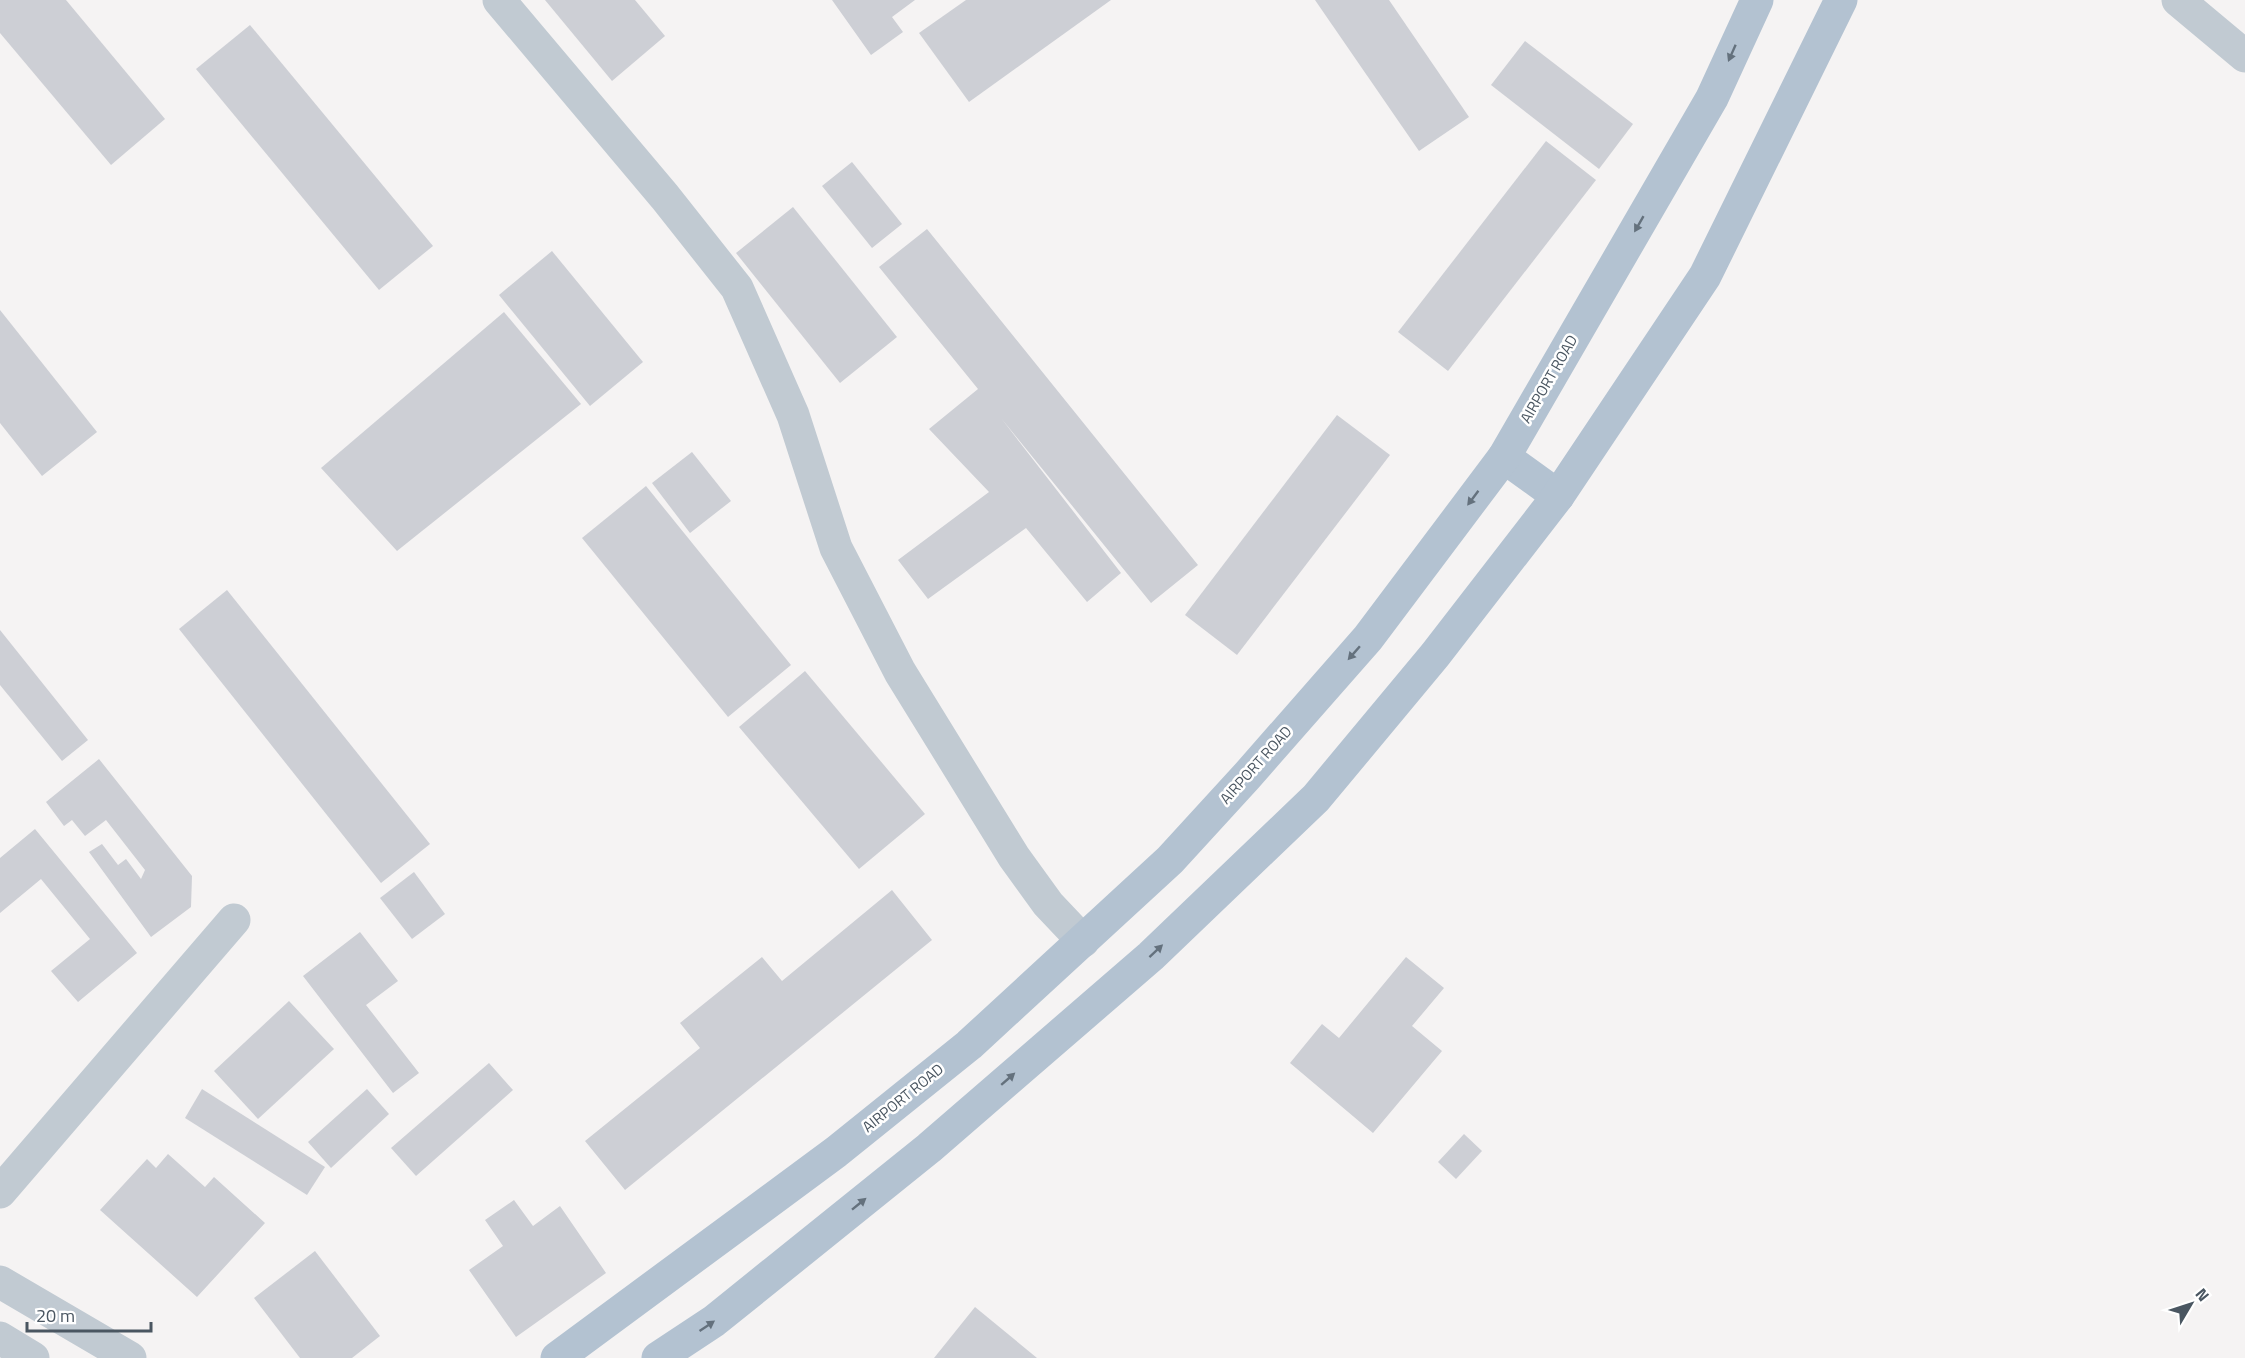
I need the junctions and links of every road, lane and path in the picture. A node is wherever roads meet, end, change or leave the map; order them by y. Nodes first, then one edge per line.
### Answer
1 (499, 0) edge
2 (1757, 0) edge
3 (1841, 0) edge
4 (2178, 0) edge
5 (2245, 56) edge
6 (1504, 457) junction
7 (1558, 496) junction
8 (234, 920) dead end
9 (1083, 941) junction
10 (0, 1192) edge
11 (0, 1282) edge
12 (0, 1338) edge
13 (33, 1358) edge
14 (130, 1358) edge
15 (557, 1358) edge
16 (658, 1358) edge

1 - 9 street
2 -> 6 main road, AIRPORT ROAD
3 - 7 main road
4 - 5 street
6 - 7 main road
6 -> 9 main road, AIRPORT ROAD
16 -> 7 main road
8 - 10 street
9 - 15 main road, AIRPORT ROAD
11 - 14 street
12 - 13 street

